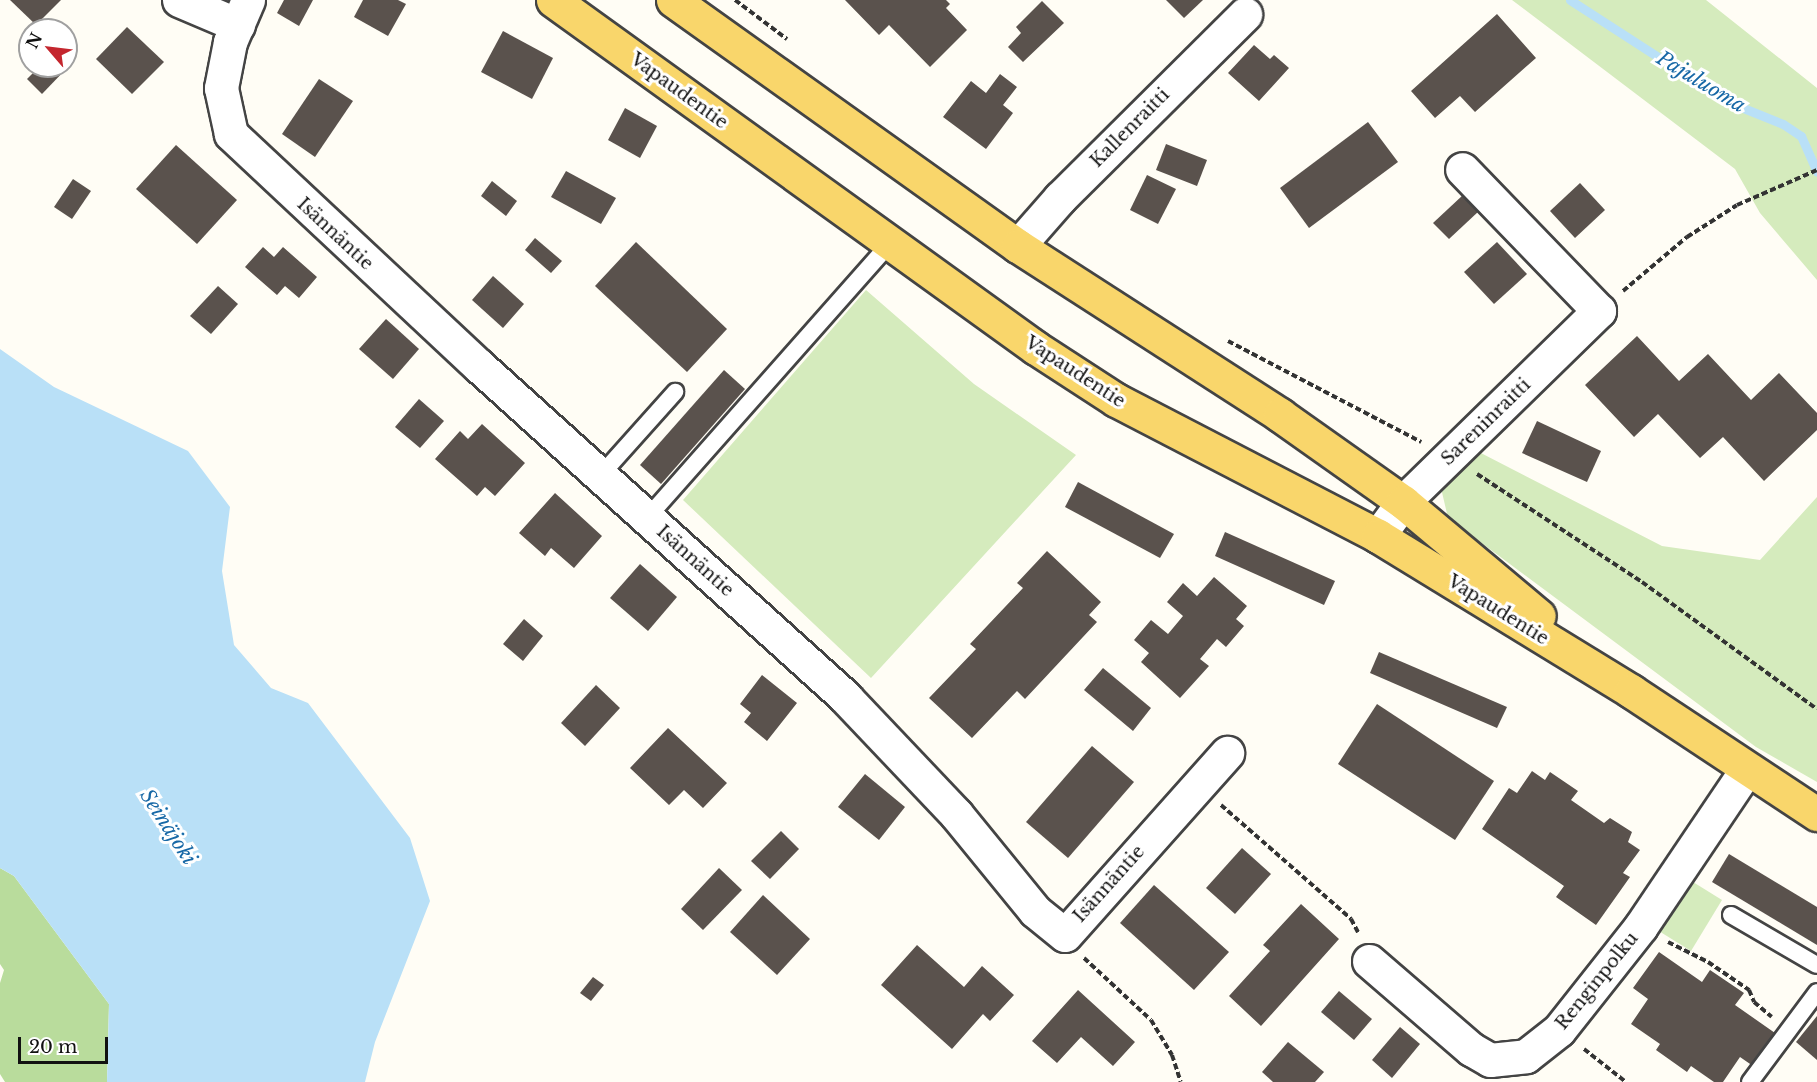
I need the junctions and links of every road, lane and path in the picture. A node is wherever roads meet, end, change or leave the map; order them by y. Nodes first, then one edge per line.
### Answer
1 (178, 0) edge
2 (553, 0) edge
3 (735, 0) edge
4 (681, 2) edge
5 (243, 12) edge
6 (1245, 14) dead end
7 (791, 42) dead end
8 (1462, 169) dead end
9 (1817, 170) edge
10 (890, 243) junction
11 (1018, 246) junction
12 (1599, 311) junction
13 (1222, 337) dead end
14 (675, 392) dead end
15 (1451, 457) junction
16 (600, 476) junction
17 (1403, 502) junction
18 (647, 518) junction
19 (1378, 536) junction
20 (1631, 692) junction
21 (1817, 709) edge
22 (1227, 753) dead end
23 (1747, 769) junction
24 (1198, 785) junction
25 (1817, 814) edge
26 (1731, 915) dead end
27 (1641, 926) junction
28 (1065, 934) junction
29 (1369, 962) joint
30 (1817, 965) edge
31 (1817, 992) edge
32 (1786, 1029) junction
33 (1559, 1030) junction
34 (1182, 1082) edge
35 (1626, 1082) edge
36 (1750, 1082) edge

1 - 5 street
2 - 10 main road, Vapaudentie
3 - 7 path
4 - 11 main road, Vapaudentie
5 - 16 street, Isännäntie
6 - 11 street, Kallenraitti
8 - 12 street
9 - 12 path
10 - 18 lane
10 - 19 main road, Vapaudentie
11 - 17 main road, Vapaudentie
12 - 15 street, Sareninraitti
13 - 15 path
14 - 16 lane
15 - 17 street, Sareninraitti
15 - 21 path
16 - 18 street, Isännäntie
17 - 19 street, Sareninraitti
17 - 20 main road, Vapaudentie
18 - 28 street, Isännäntie
19 - 20 main road, Vapaudentie
20 - 23 main road, Vapaudentie
22 - 24 street, Isännäntie
23 - 25 main road, Vapaudentie
23 - 27 street, Renginpolku
24 - 28 street, Isännäntie
24 - 29 path
26 - 30 lane
27 - 32 path
27 - 33 street, Renginpolku
28 - 34 path
29 - 33 street, Renginpolku
31 - 32 lane
32 - 36 lane
33 - 35 path

